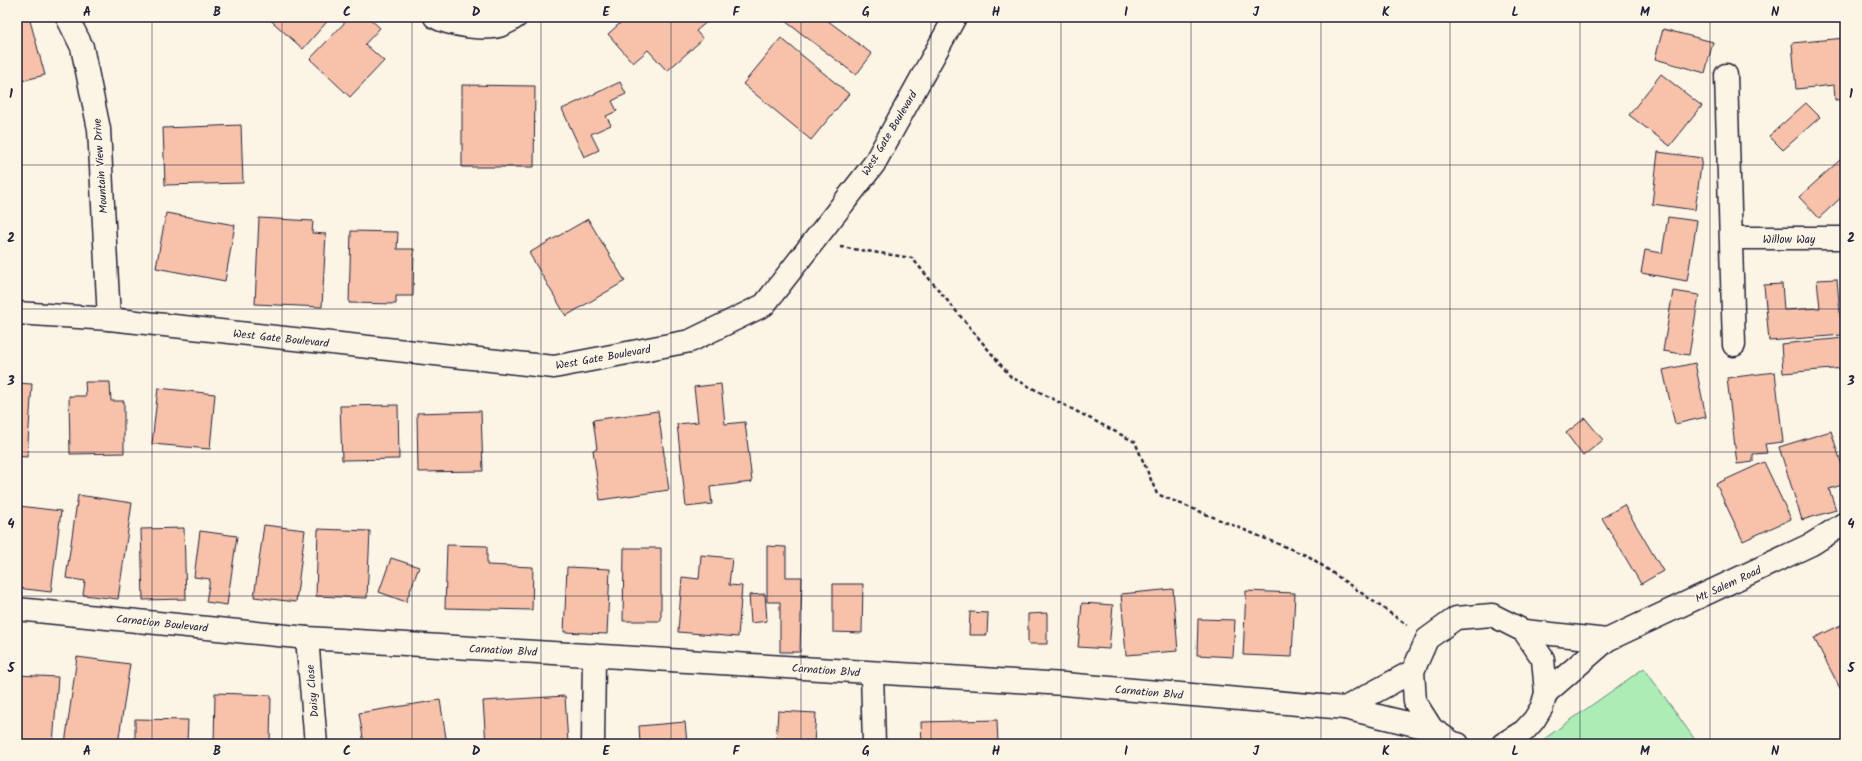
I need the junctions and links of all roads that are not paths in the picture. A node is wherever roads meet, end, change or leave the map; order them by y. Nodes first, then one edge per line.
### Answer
1 (66, 17) edge
2 (435, 17) edge
3 (516, 17) edge
4 (955, 17) edge
5 (1726, 75) dead end
6 (1732, 238) junction
7 (1845, 238) edge
8 (17, 313) edge
9 (109, 319) junction
10 (1734, 345) dead end
11 (1845, 523) edge
12 (17, 609) edge
13 (1524, 631) junction
14 (307, 638) junction
15 (1607, 640) junction
16 (594, 655) junction
17 (1413, 671) junction
18 (872, 673) junction
19 (1546, 693) junction
20 (1345, 708) junction
21 (1432, 729) junction
22 (1529, 738) edge
23 (316, 744) edge
24 (593, 744) edge
25 (874, 744) edge
26 (1458, 744) edge
27 (1503, 744) edge

1 - 9 street, Mountain View Drive
2 - 3 street
4 - 9 street, West Gate Boulevard
5 - 6 street
6 - 7 street, Willow Way
6 - 10 street
8 - 9 street, West Gate Boulevard
11 - 15 street, Mt Salem Road
12 - 14 street, Carnation Boulevard
13 - 15 street
13 - 17 street
13 - 19 street
14 - 16 street, Carnation Blvd
14 - 23 street, Daisy Close
15 - 19 street, Mt Salem Road
16 - 18 street, Carnation Blvd
16 - 24 street
17 - 20 street
17 - 21 street
18 - 20 street, Carnation Blvd
18 - 25 street
19 - 22 street
20 - 21 street, Carnation Blvd
21 - 26 street
22 - 27 street

